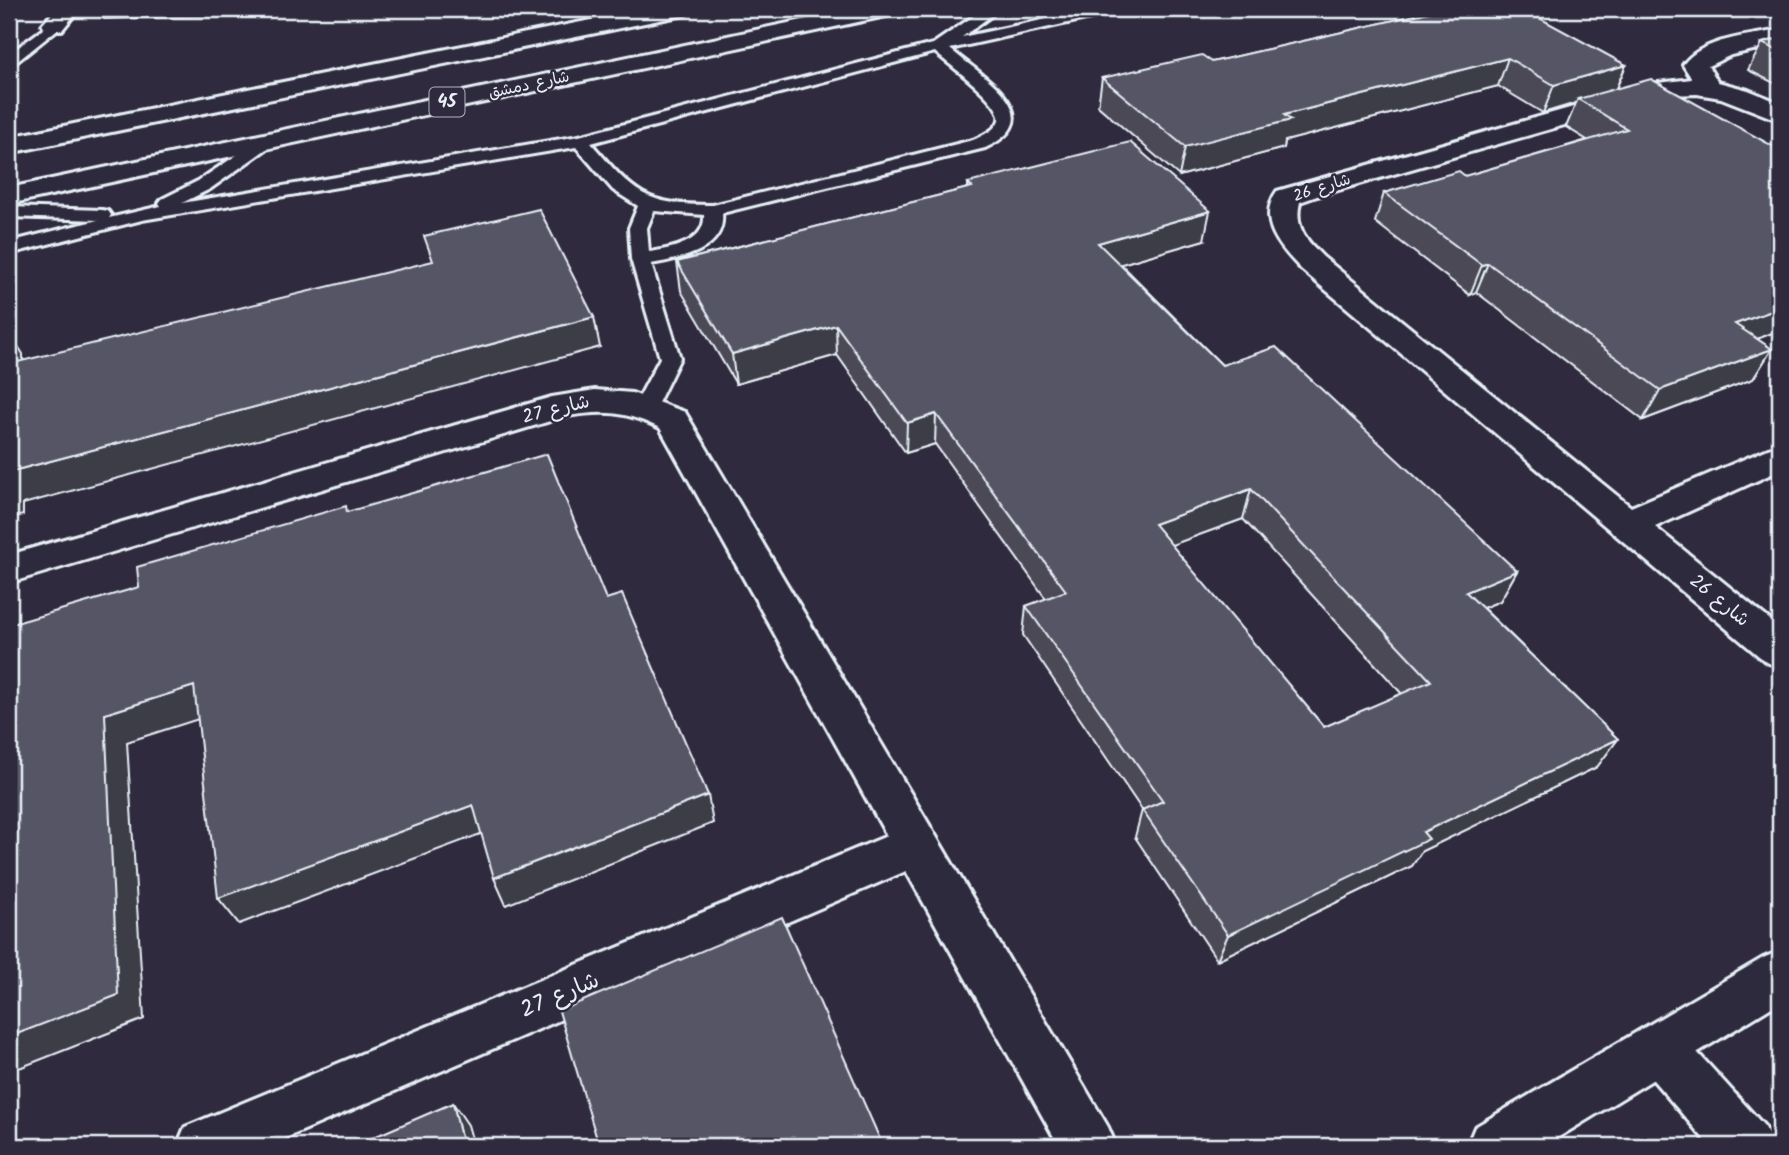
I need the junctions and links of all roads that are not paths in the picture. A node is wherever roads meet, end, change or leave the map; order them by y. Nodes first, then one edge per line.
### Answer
1 (679, 9) edge
2 (886, 9) edge
3 (993, 9) edge
4 (1113, 9) edge
5 (61, 17) edge
6 (1780, 37) edge
7 (938, 47) junction
8 (9, 61) edge
9 (1709, 86) junction
10 (1780, 113) edge
11 (271, 140) junction
12 (580, 141) junction
13 (9, 145) edge
14 (9, 196) edge
15 (648, 204) junction
16 (713, 210) junction
17 (9, 212) edge
18 (142, 215) junction
19 (9, 248) edge
20 (640, 259) junction
21 (645, 407) junction
22 (1780, 456) edge
23 (1625, 525) junction
24 (9, 569) edge
25 (1780, 651) edge
26 (916, 845) junction
27 (1780, 975) edge
28 (1659, 1048) junction
29 (204, 1146) edge
30 (1089, 1146) edge
31 (1494, 1146) edge
32 (1746, 1146) edge

1 - 13 street, 45
2 - 11 street, شارع دمشق / 45
3 - 7 lane
4 - 7 lane
5 - 8 lane
6 - 9 street
7 - 12 lane
7 - 16 lane
9 - 10 street, شارع 26
9 - 23 street, شارع 26
11 - 14 street, شارع دمشق / 45
11 - 18 lane
12 - 15 lane
12 - 18 lane
15 - 16 lane
15 - 20 lane
16 - 20 lane
17 - 18 lane
18 - 19 lane
20 - 21 lane
21 - 24 street, شارع 27
21 - 26 street, شارع 27
22 - 23 street
23 - 25 street, شارع 26
26 - 29 street, شارع 27
26 - 30 street, شارع 27
27 - 28 street
28 - 31 street
28 - 32 street

